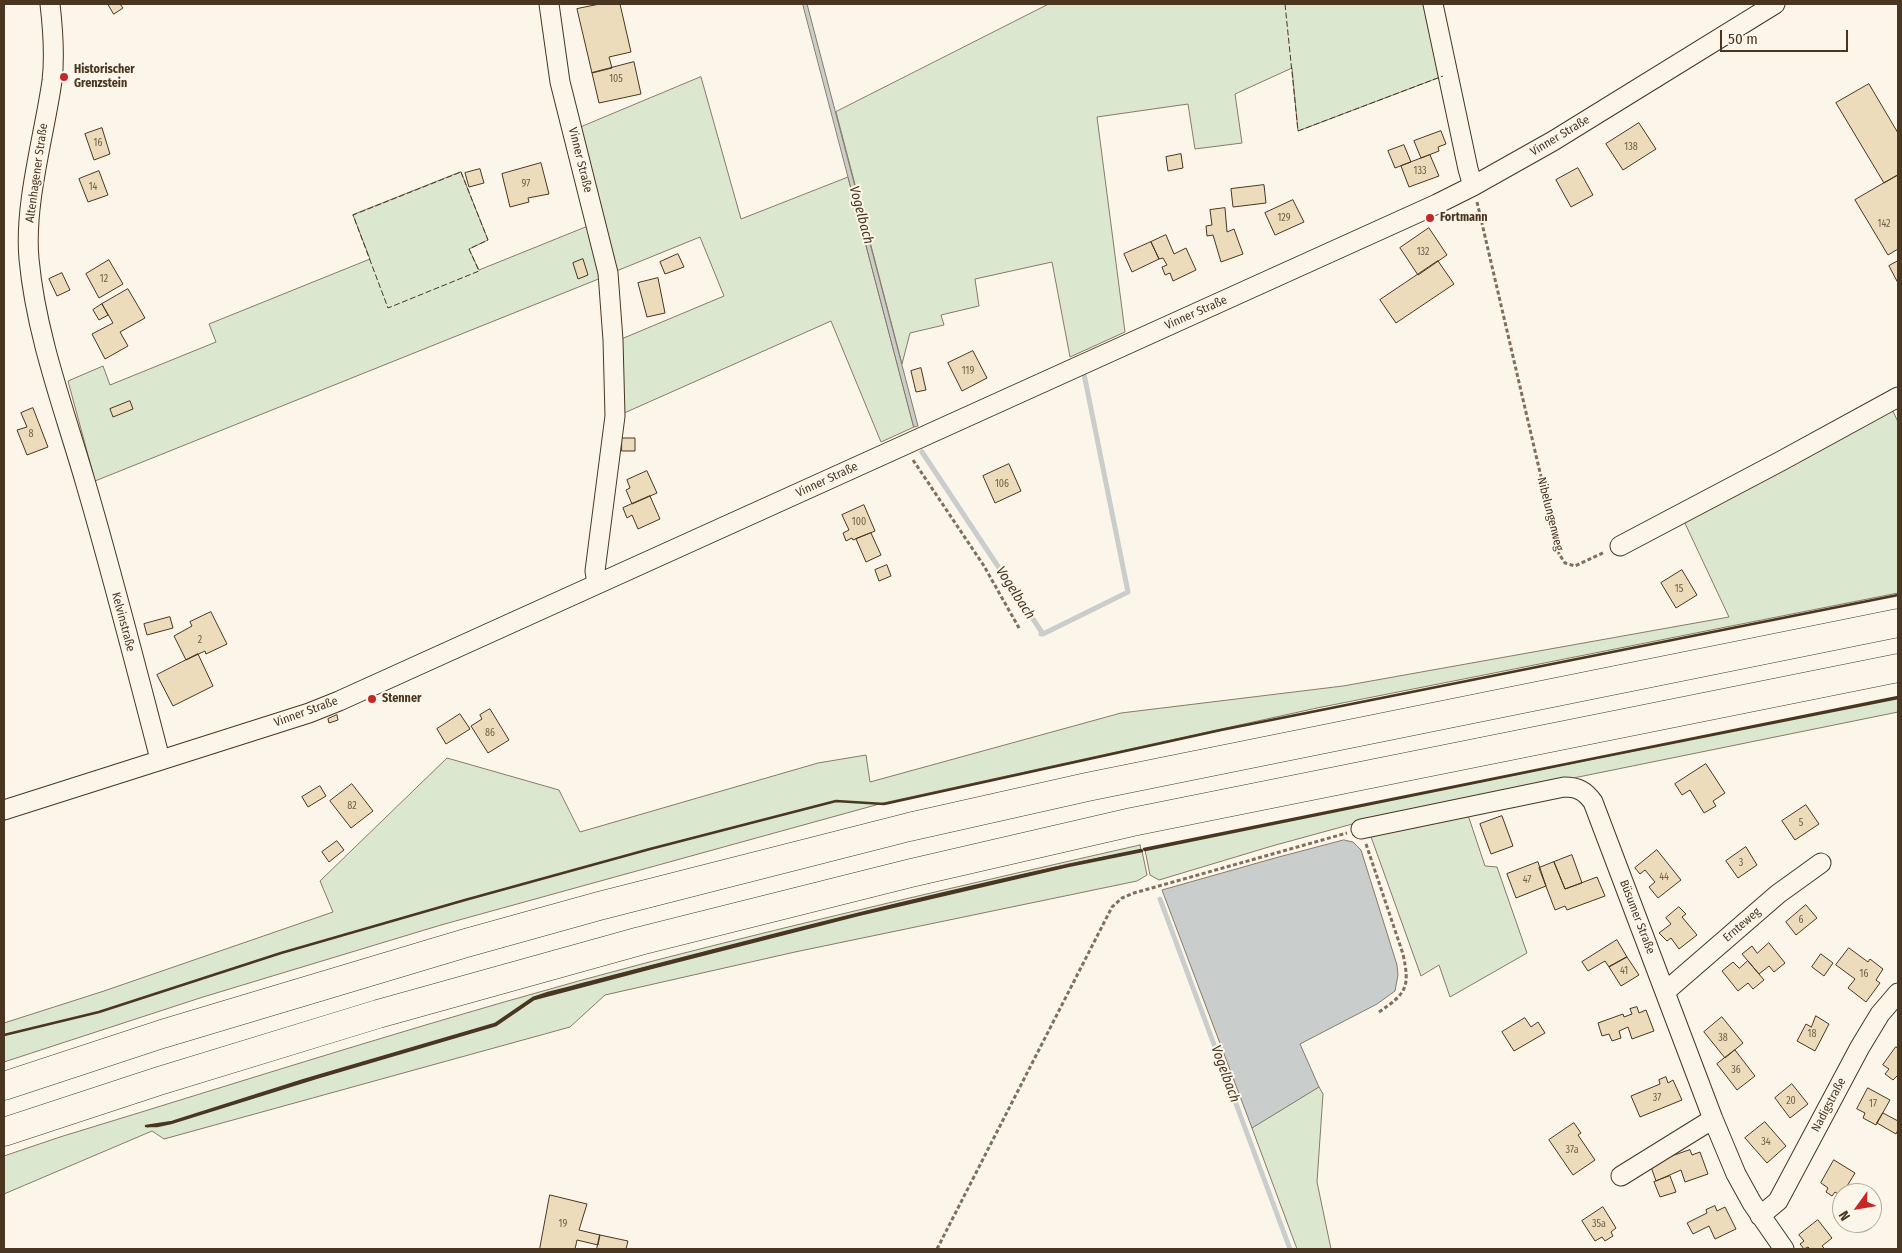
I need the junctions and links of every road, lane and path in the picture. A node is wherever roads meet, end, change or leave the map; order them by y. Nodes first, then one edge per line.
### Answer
1 (50, 4) edge
2 (549, 4) edge
3 (1432, 4) edge
4 (1775, 4) edge
5 (1474, 186) junction
6 (1898, 397) edge
7 (903, 445) junction
8 (86, 484) joint
9 (1620, 546) joint
10 (597, 584) junction
11 (1898, 623) edge
12 (1019, 628) dead end
13 (1898, 668) edge
14 (160, 759) junction
15 (4, 810) edge
16 (1361, 829) junction
17 (1822, 863) dead end
18 (1666, 991) junction
19 (1898, 992) edge
20 (1379, 1012) dead end
21 (4, 1086) edge
22 (1713, 1118) junction
23 (4, 1132) edge
24 (1621, 1176) dead end
25 (1760, 1216) junction
26 (937, 1249) edge
27 (1784, 1249) edge

1 - 8 street, Altenhagener Straße
2 - 10 street, Vinner Straße
3 - 5 street
4 - 5 street, Vinner Straße
5 - 7 street, Vinner Straße
5 - 9 path, Nibelungenweg
6 - 9 street
7 - 10 street, Vinner Straße
7 - 12 path
8 - 14 street, Kelvinstraße
10 - 14 street, Vinner Straße
11 - 21 highway
13 - 23 highway
14 - 15 street, Vinner Straße
16 - 18 street, Büsumer Straße
16 - 20 path
16 - 26 path
17 - 18 street, Ernteweg
18 - 22 street, Büsumer Straße
19 - 25 street, Nadigstraße
22 - 24 street
22 - 25 street, Büsumer Straße
25 - 27 street, Büsumer Straße

